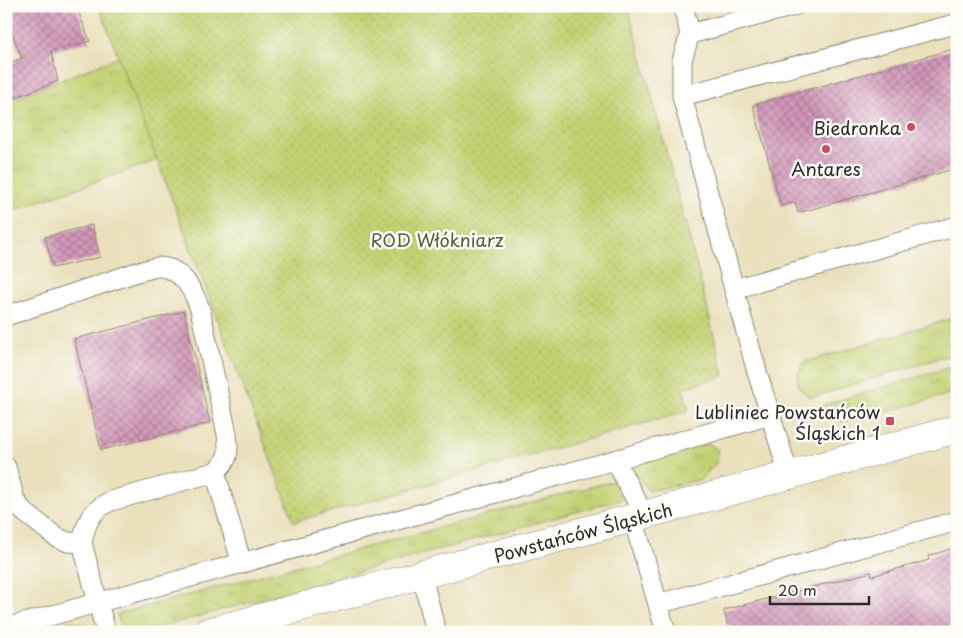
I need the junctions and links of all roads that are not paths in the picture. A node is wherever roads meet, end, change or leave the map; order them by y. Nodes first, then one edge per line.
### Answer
1 (683, 6) edge
2 (794, 6) edge
3 (957, 25) edge
4 (690, 34) junction
5 (682, 96) junction
6 (957, 226) edge
7 (734, 289) junction
8 (6, 316) edge
9 (770, 415) junction
10 (957, 429) edge
11 (615, 460) junction
12 (6, 468) edge
13 (215, 472) junction
14 (790, 475) junction
15 (639, 517) junction
16 (957, 521) edge
17 (82, 543) junction
18 (242, 564) junction
19 (422, 575) junction
20 (98, 604) junction
21 (658, 604) junction
22 (244, 627) edge
23 (6, 628) edge
24 (106, 632) edge
25 (208, 632) edge
26 (436, 632) edge
27 (666, 632) edge

1 - 4 lane
2 - 4 lane
3 - 5 lane
4 - 5 lane
5 - 7 lane
6 - 7 lane
7 - 9 lane
8 - 13 lane
9 - 11 lane
9 - 14 lane
10 - 14 main road, Powstańców Śląskich
11 - 15 lane
11 - 18 lane
12 - 17 lane
13 - 17 lane
13 - 18 lane
14 - 15 main road, Powstańców Śląskich
15 - 19 main road, Powstańców Śląskich
15 - 21 lane
16 - 21 lane
17 - 20 lane
18 - 20 lane
19 - 22 main road, Powstańców Śląskich
19 - 26 lane
20 - 23 lane
20 - 24 lane
21 - 27 lane
22 - 25 main road, Powstańców Śląskich

